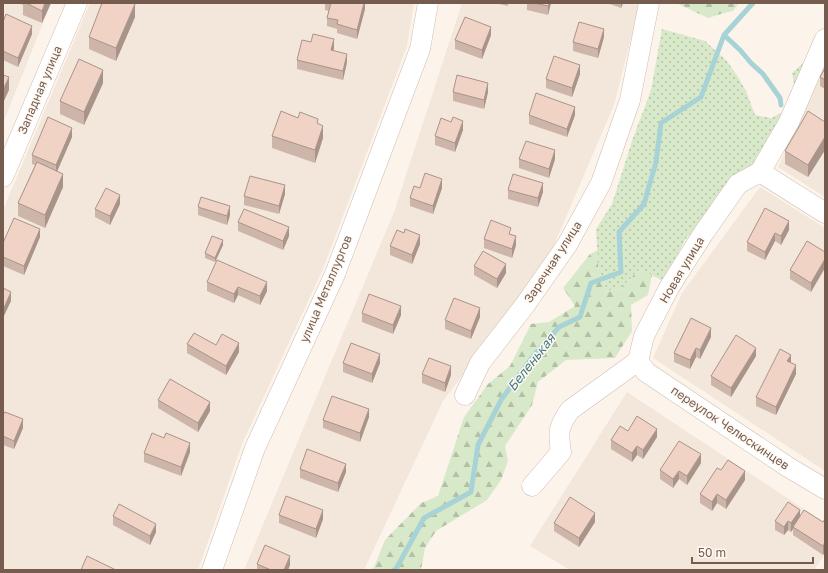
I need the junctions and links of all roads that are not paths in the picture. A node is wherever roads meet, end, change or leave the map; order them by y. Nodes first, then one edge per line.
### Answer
1 (77, 3) edge
2 (428, 3) edge
3 (649, 3) edge
4 (825, 39) edge
5 (760, 172) junction
6 (3, 177) edge
7 (825, 213) edge
8 (638, 361) junction
9 (465, 395) dead end
10 (532, 486) dead end
11 (825, 489) edge
12 (212, 570) edge

1 - 6 street, Западная улица
2 - 12 street, улица Металлургов
3 - 9 street, Заречная улица
4 - 5 street
5 - 7 street
5 - 8 street, Новая улица
8 - 10 street
8 - 11 street, переулок Челюскинцев

